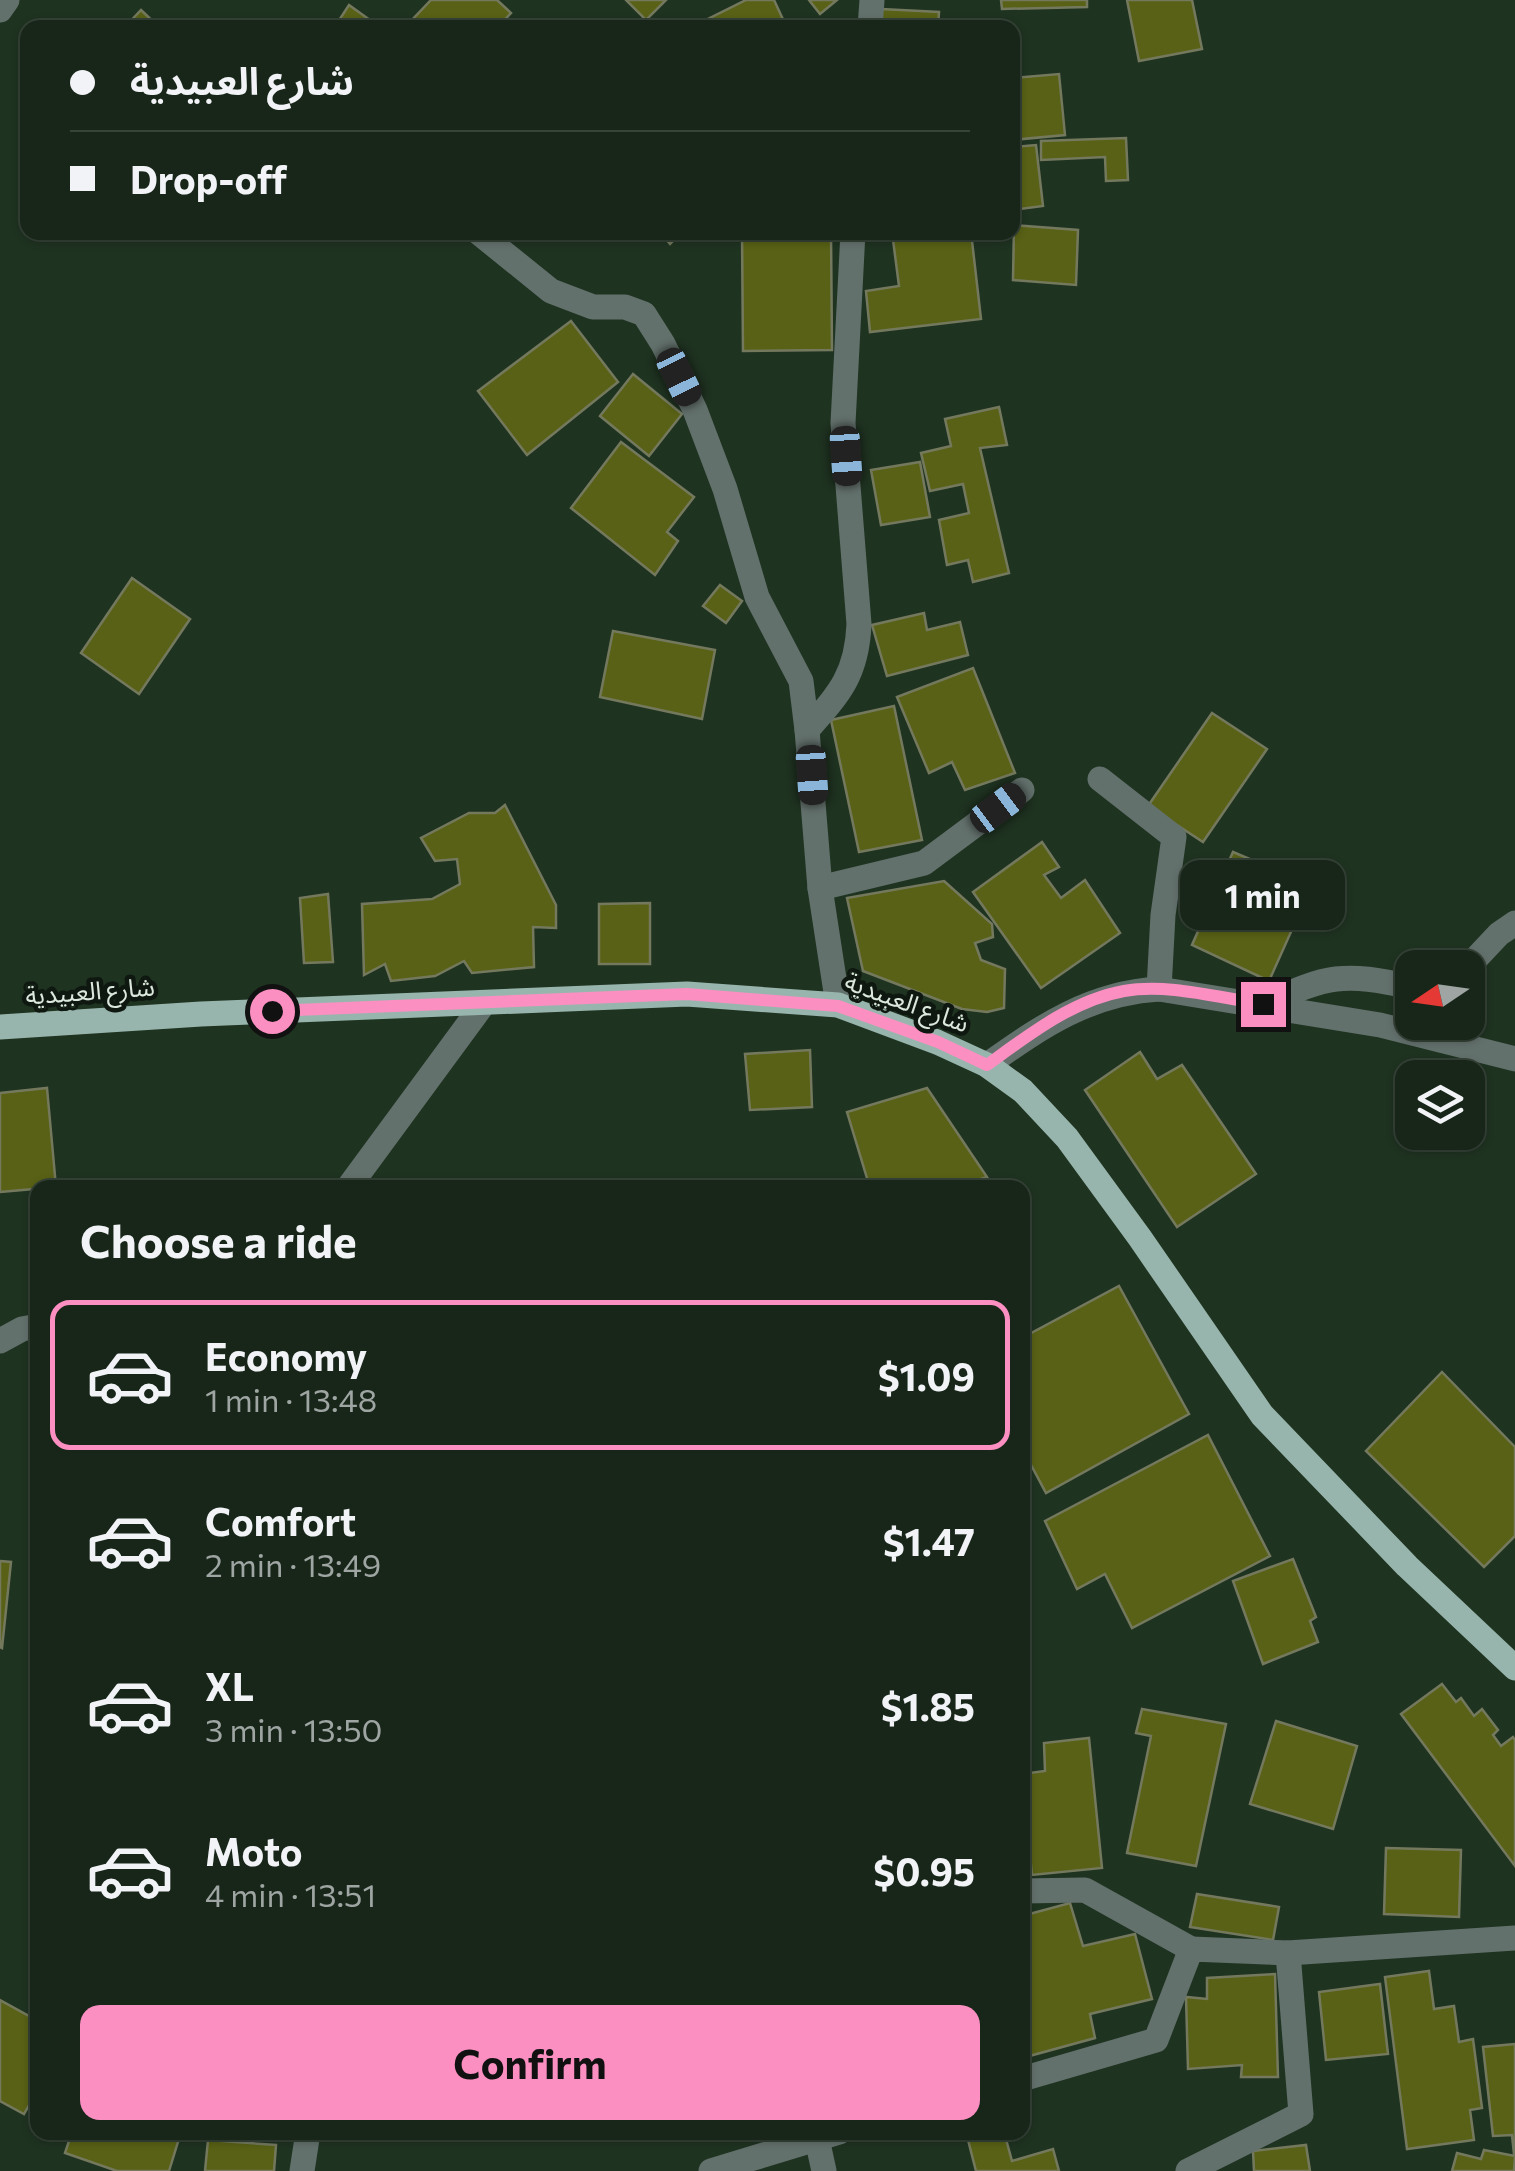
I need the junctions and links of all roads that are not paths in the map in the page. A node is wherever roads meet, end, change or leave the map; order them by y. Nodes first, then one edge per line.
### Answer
1 (7, 0) edge
2 (0, 10) edge
3 (488, 240) edge
4 (853, 240) edge
5 (806, 730) junction
6 (1100, 779) dead end
7 (1022, 790) dead end
8 (820, 888) junction
9 (1515, 923) edge
10 (1485, 950) edge
11 (1395, 983) edge
12 (1159, 989) junction
13 (484, 1002) junction
14 (1263, 1004) junction
15 (838, 1006) junction
16 (0, 1028) edge
17 (1515, 1059) edge
18 (987, 1065) junction
19 (354, 1180) edge
20 (30, 1328) edge
21 (0, 1341) edge
22 (1515, 1668) edge
23 (1030, 1891) edge
24 (1515, 1938) edge
25 (1190, 1949) junction
26 (1288, 1952) junction
27 (1030, 2077) edge
28 (307, 2140) edge
29 (815, 2140) edge
30 (828, 2140) edge
31 (302, 2171) edge
32 (711, 2171) edge
33 (824, 2171) edge
34 (1188, 2171) edge

1 - 2 street
3 - 5 street
4 - 5 street
5 - 8 street
6 - 12 street
7 - 8 street
8 - 15 street
9 - 10 street
11 - 14 street
12 - 14 street
12 - 18 street
13 - 15 main road, شارع العبيدية
13 - 16 main road, شارع العبيدية
13 - 19 street
14 - 17 street
15 - 18 main road, شارع العبيدية
18 - 22 main road, شارع العبيدية
20 - 21 street
23 - 25 street
24 - 26 street
25 - 26 street
25 - 27 street
26 - 34 street
28 - 31 street
29 - 32 street
30 - 33 street

